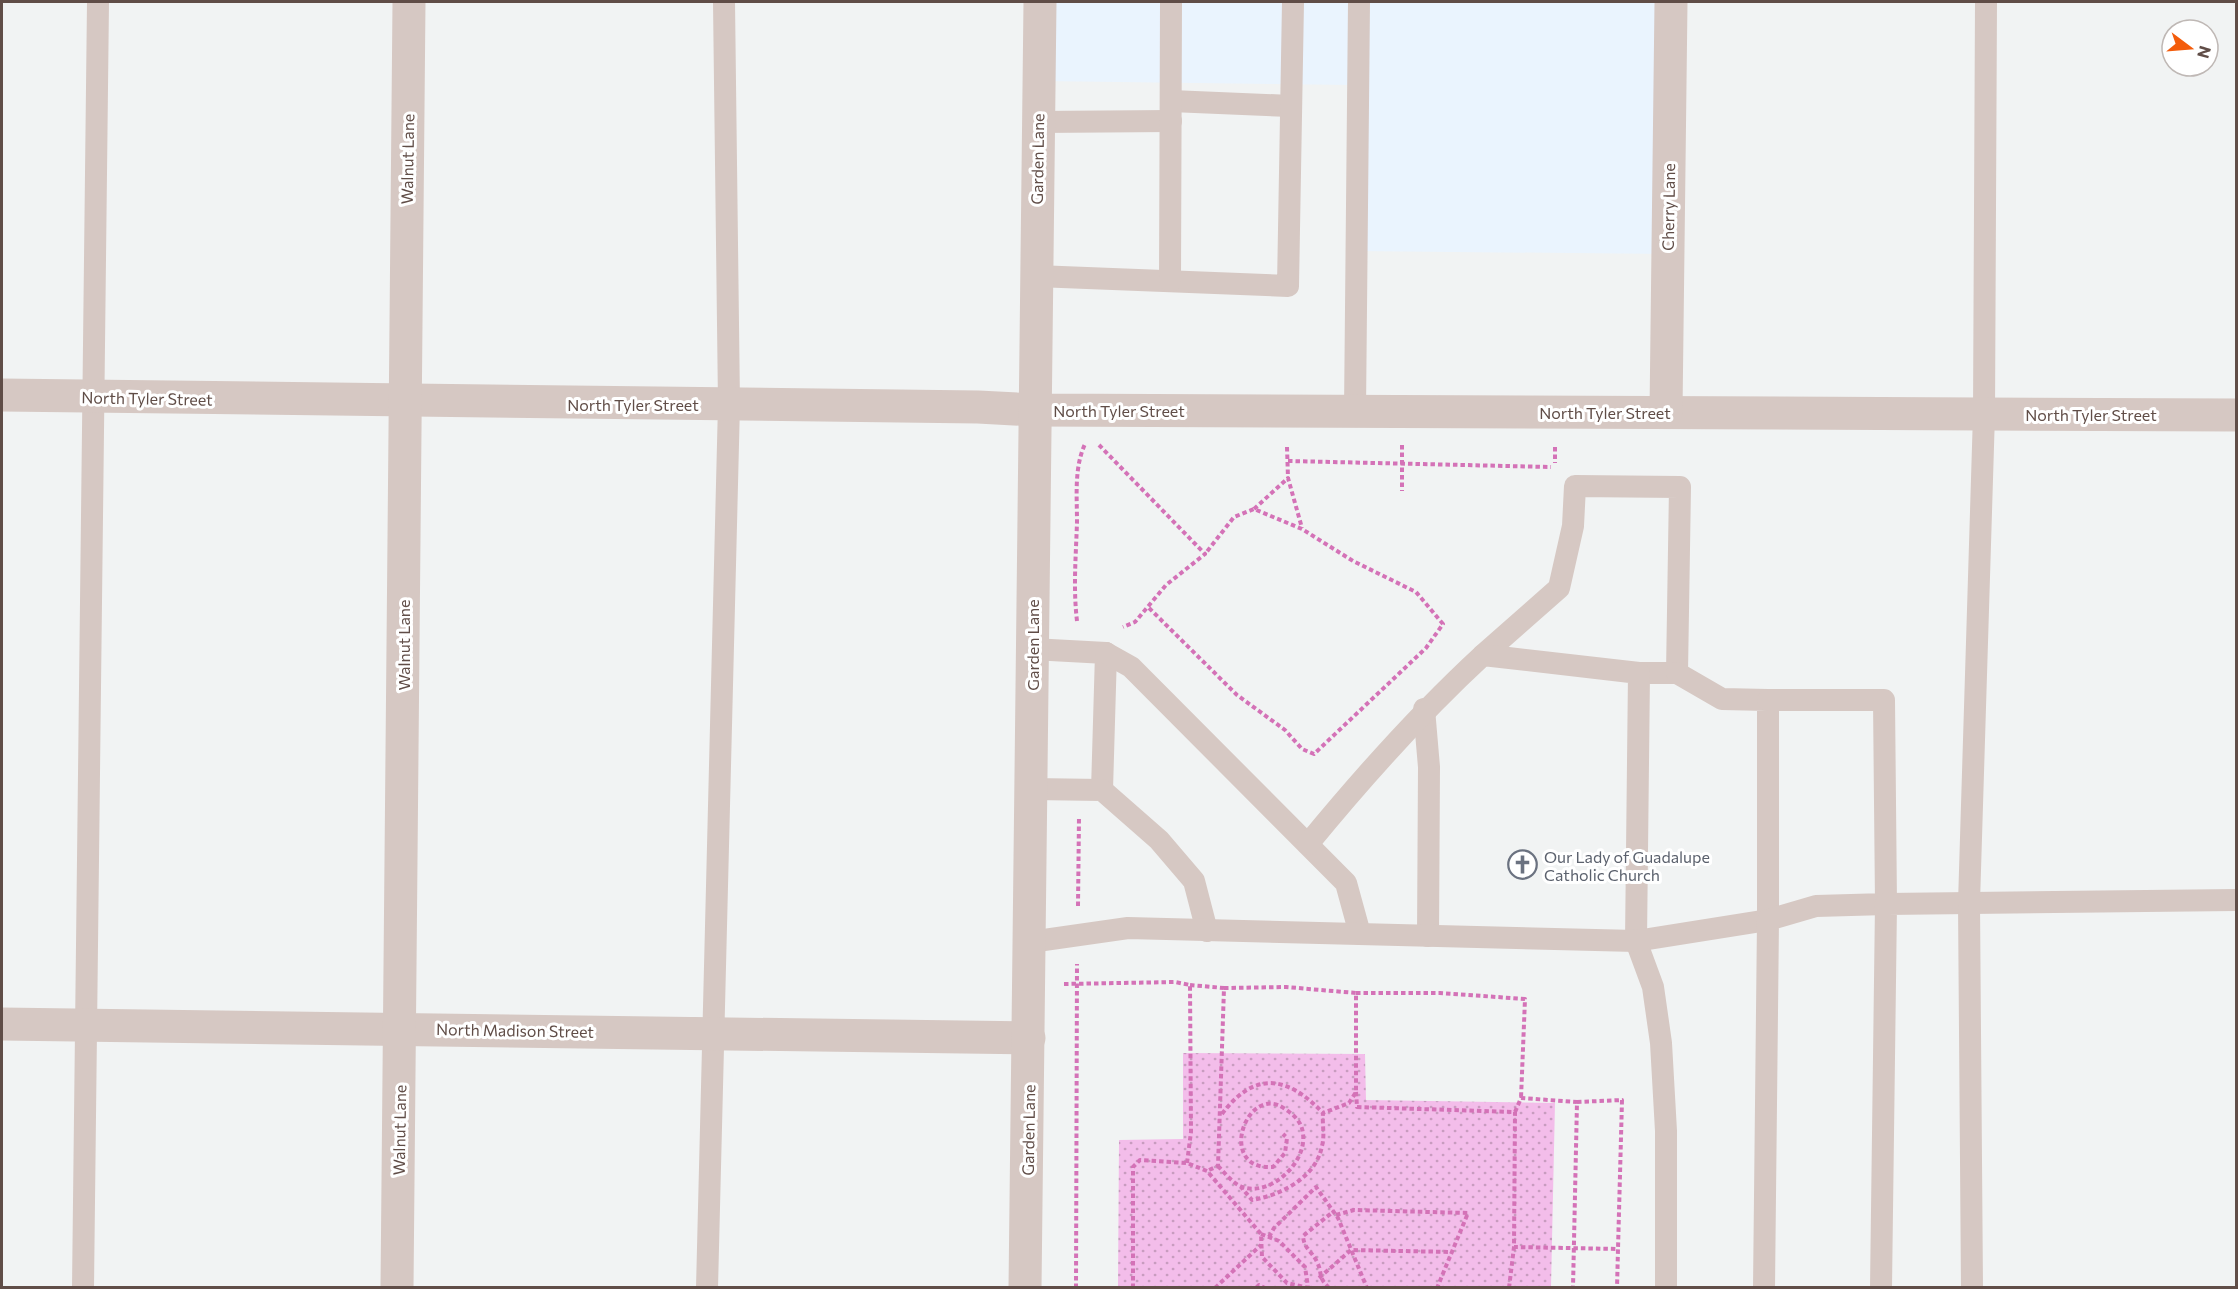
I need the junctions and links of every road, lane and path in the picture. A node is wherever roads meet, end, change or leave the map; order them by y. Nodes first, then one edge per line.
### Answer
1 (98, 2) edge
2 (409, 2) edge
3 (724, 2) edge
4 (1040, 2) edge
5 (1171, 2) edge
6 (1293, 2) edge
7 (1359, 2) edge
8 (1671, 2) edge
9 (1986, 2) edge
10 (1291, 106) junction
11 (1171, 111) junction
12 (1038, 122) junction
13 (1036, 276) junction
14 (1170, 281) junction
15 (2, 395) edge
16 (95, 397) junction
17 (405, 402) junction
18 (729, 404) junction
19 (1034, 410) junction
20 (1355, 411) junction
21 (1666, 412) junction
22 (1984, 414) junction
23 (2236, 415) edge
24 (1412, 441) dead end
25 (1546, 442) dead end
26 (1085, 443) dead end
27 (1288, 461) dead end
28 (1403, 464) junction
29 (1402, 491) dead end
30 (1254, 509) junction
31 (1302, 529) junction
32 (1204, 554) dead end
33 (1149, 608) dead end
34 (1077, 622) dead end
35 (1032, 650) junction
36 (1106, 653) junction
37 (1483, 655) junction
38 (1640, 673) junction
39 (1677, 673) junction
40 (1768, 700) junction
41 (1424, 710) junction
42 (1032, 789) junction
43 (1102, 790) junction
44 (1308, 844) junction
45 (2236, 900) edge
46 (1969, 903) junction
47 (1886, 904) junction
48 (1768, 920) junction
49 (1207, 931) junction
50 (1360, 934) junction
51 (1428, 936) junction
52 (1636, 941) junction
53 (1030, 942) junction
54 (1030, 983) junction
55 (1078, 985) junction
56 (1190, 985) junction
57 (1224, 988) junction
58 (1356, 993) junction
59 (2, 1024) edge
60 (87, 1025) junction
61 (400, 1028) junction
62 (712, 1033) junction
63 (1029, 1038) junction
64 (1356, 1092) junction
65 (1521, 1098) junction
66 (1577, 1102) junction
67 (1515, 1112) junction
68 (1323, 1113) junction
69 (1222, 1114) junction
70 (1283, 1134) dead end
71 (1187, 1163) junction
72 (1218, 1166) junction
73 (1207, 1172) junction
74 (1240, 1186) junction
75 (1335, 1213) junction
76 (1261, 1234) junction
77 (1269, 1237) junction
78 (1261, 1245) junction
79 (1514, 1247) junction
80 (1575, 1249) junction
81 (1618, 1249) junction
82 (1352, 1250) junction
83 (1452, 1252) junction
84 (1319, 1278) junction
85 (83, 1287) edge
86 (397, 1287) edge
87 (707, 1287) edge
88 (1026, 1287) edge
89 (1076, 1287) edge
90 (1133, 1287) edge
91 (1215, 1287) edge
92 (1256, 1287) edge
93 (1265, 1287) edge
94 (1308, 1287) edge
95 (1329, 1287) edge
96 (1367, 1287) edge
97 (1437, 1287) edge
98 (1509, 1287) edge
99 (1573, 1287) edge
100 (1617, 1287) edge
101 (1666, 1287) edge
102 (1764, 1287) edge
103 (1881, 1287) edge
104 (1972, 1287) edge

1 - 16 lane
2 - 17 street, Walnut Lane
3 - 18 lane
4 - 12 street, Garden Lane
5 - 11 lane
6 - 10 lane
7 - 20 lane
8 - 21 street, Cherry Lane
9 - 22 lane
10 - 11 lane
10 - 14 lane
11 - 12 lane
11 - 14 lane
12 - 13 street, Garden Lane
13 - 14 lane
13 - 19 street, Garden Lane
15 - 16 street, North Tyler Street
16 - 17 street, North Tyler Street
16 - 60 lane
17 - 18 street, North Tyler Street
17 - 61 street, Walnut Lane
18 - 19 street, North Tyler Street
18 - 62 lane
19 - 20 street, North Tyler Street
19 - 35 street, Garden Lane
20 - 21 street, North Tyler Street
21 - 22 street, North Tyler Street
22 - 23 street, North Tyler Street
22 - 46 lane
24 - 28 path
25 - 28 path
26 - 34 path
27 - 28 path
28 - 29 path
30 - 31 path
30 - 31 path
30 - 32 path
31 - 33 path
35 - 36 lane
35 - 42 street, Garden Lane
36 - 43 lane
36 - 44 lane
37 - 38 lane
37 - 39 lane
37 - 41 lane
38 - 39 lane
38 - 52 lane
39 - 40 lane
40 - 47 lane
40 - 48 lane
41 - 44 lane
41 - 51 lane
42 - 43 lane
42 - 53 street, Garden Lane
43 - 49 lane
44 - 50 lane
45 - 46 lane
46 - 47 lane
46 - 104 lane
47 - 48 lane
47 - 103 lane
48 - 52 lane
48 - 102 lane
49 - 50 lane
49 - 53 lane
50 - 51 lane
51 - 52 lane
52 - 101 lane
53 - 54 street, Garden Lane
54 - 55 path
54 - 63 street, Garden Lane
55 - 56 path
55 - 89 path
56 - 57 path
56 - 71 path
57 - 58 path
57 - 69 path
58 - 64 path
58 - 65 path
59 - 60 street, North Madison Street
60 - 61 street, North Madison Street
60 - 85 lane
61 - 62 street, North Madison Street
61 - 86 street, Walnut Lane
62 - 63 street, North Madison Street
62 - 87 lane
63 - 88 street, Garden Lane
64 - 67 path
64 - 68 path
65 - 66 path
65 - 67 path
66 - 80 path
66 - 81 path
67 - 79 path
68 - 69 path
68 - 74 path
69 - 72 path
70 - 74 path
71 - 73 path
71 - 90 path
72 - 73 path
72 - 74 path
73 - 76 path
75 - 77 path
75 - 82 path
75 - 83 path
75 - 84 path
76 - 77 path
76 - 78 path
77 - 94 path
78 - 91 path
78 - 94 path
79 - 80 path
79 - 98 path
80 - 81 path
80 - 99 path
81 - 100 path
82 - 83 path
82 - 84 path
82 - 96 path
83 - 97 path
84 - 95 path
92 - 93 path

